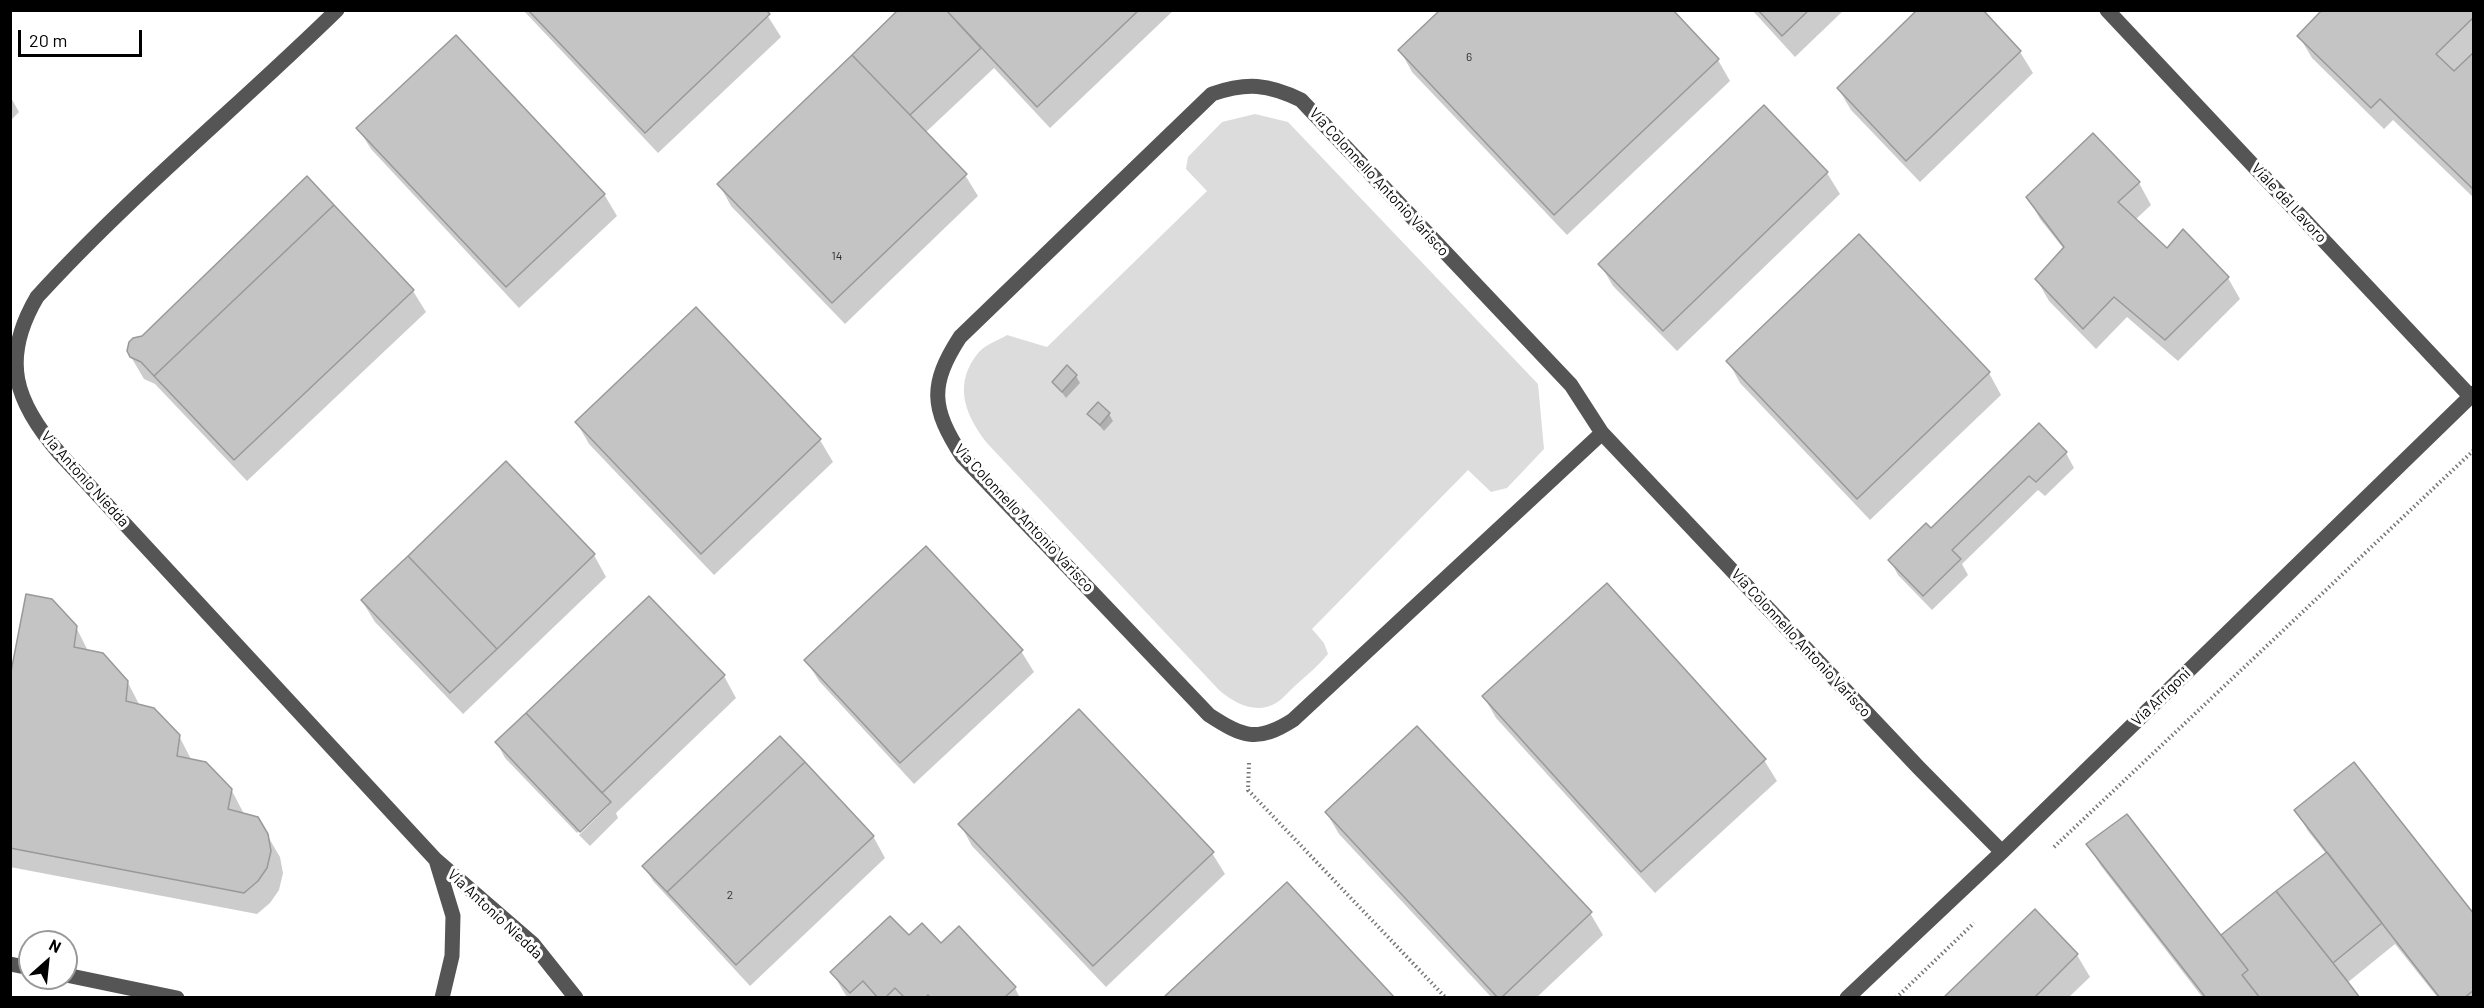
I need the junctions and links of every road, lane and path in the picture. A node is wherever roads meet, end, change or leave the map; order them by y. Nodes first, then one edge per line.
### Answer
1 (337, 10) edge
2 (2107, 10) edge
3 (2472, 395) edge
4 (1602, 433) junction
5 (2474, 450) edge
6 (1250, 735) junction
7 (2002, 852) junction
8 (2047, 853) dead end
9 (436, 860) junction
10 (1979, 918) dead end
11 (78, 977) edge
12 (177, 998) edge
13 (442, 998) edge
14 (576, 998) edge
15 (1446, 998) edge
16 (1847, 998) edge
17 (1896, 998) edge

1 - 9 street, Via Antonio Niedda
2 - 3 street, Viale del Lavoro
3 - 7 street, Via Arrigoni
4 - 6 street
4 - 6 street, Via Colonnello Antonio Varisco
4 - 7 street, Via Colonnello Antonio Varisco
5 - 8 path
6 - 15 path
7 - 16 street, Via Arrigoni
9 - 13 street, Via Antonio Niedda
9 - 14 street, Via Antonio Niedda
10 - 17 path
11 - 12 street

